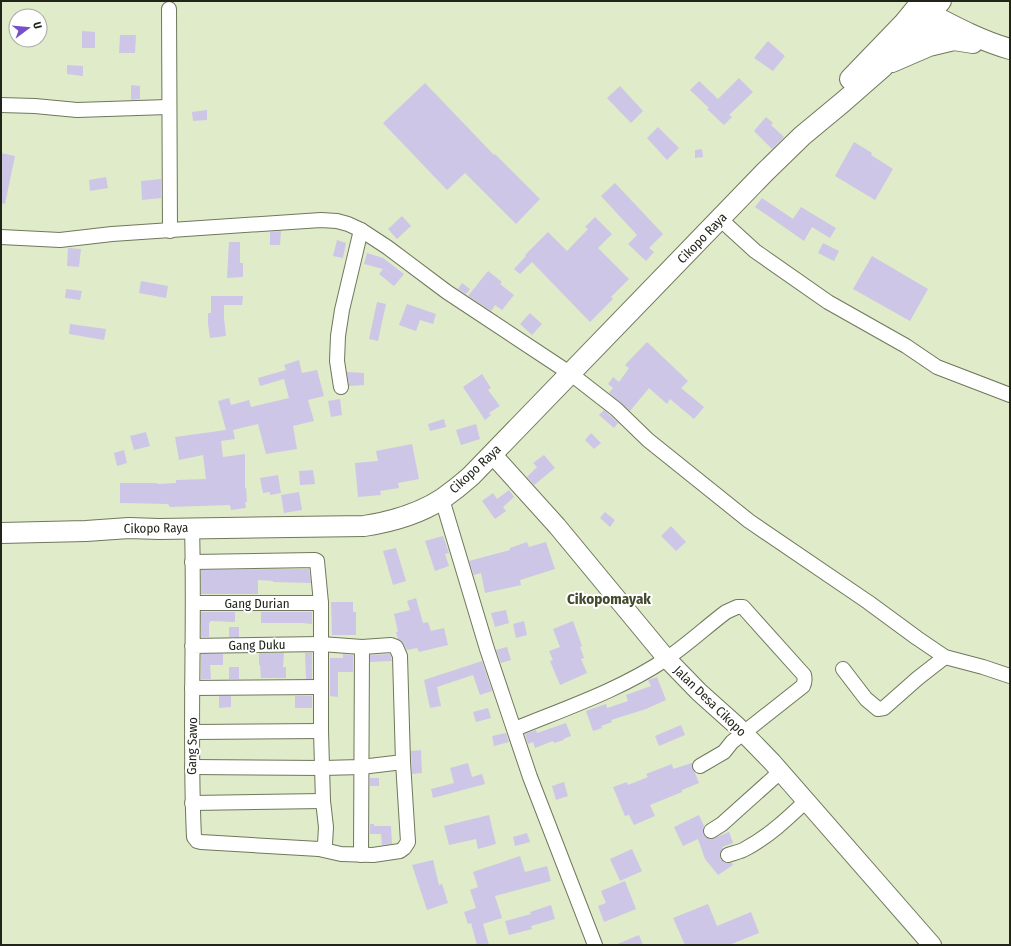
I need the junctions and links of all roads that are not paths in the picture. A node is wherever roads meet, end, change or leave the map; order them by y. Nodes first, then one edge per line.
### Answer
1 (945, 1) edge
2 (169, 10) dead end
3 (922, 13) edge
4 (958, 35) junction
5 (1005, 48) edge
6 (883, 67) junction
7 (1, 105) edge
8 (168, 107) junction
9 (802, 136) junction
10 (720, 219) junction
11 (361, 230) junction
12 (170, 231) junction
13 (1, 237) edge
14 (571, 374) junction
15 (341, 387) dead end
16 (1010, 395) edge
17 (492, 454) junction
18 (442, 499) junction
19 (192, 528) junction
20 (1, 532) edge
21 (192, 562) junction
22 (192, 603) junction
23 (321, 603) junction
24 (321, 644) junction
25 (192, 646) junction
26 (362, 647) junction
27 (945, 657) junction
28 (667, 659) junction
29 (843, 668) dead end
30 (1010, 676) edge
31 (321, 686) junction
32 (192, 688) junction
33 (515, 729) junction
34 (321, 731) junction
35 (193, 732) junction
36 (744, 733) junction
37 (403, 762) junction
38 (700, 766) dead end
39 (192, 767) junction
40 (361, 767) junction
41 (323, 768) junction
42 (780, 772) junction
43 (323, 801) junction
44 (806, 801) junction
45 (192, 803) junction
46 (711, 831) dead end
47 (319, 849) junction
48 (361, 855) junction
49 (728, 855) dead end
50 (595, 945) edge
51 (932, 945) edge

1 - 4 highway
2 - 8 street
3 - 4 highway
3 - 6 highway, Cikopo Raya
3 - 9 highway, Cikopo Raya
4 - 5 highway
4 - 6 highway
6 - 9 highway, Cikopo Raya
7 - 8 street
8 - 12 street
9 - 10 highway, Cikopo Raya
10 - 14 highway, Cikopo Raya
10 - 16 street
11 - 12 street
11 - 14 street
11 - 15 street
12 - 13 street
14 - 17 highway, Cikopo Raya
14 - 27 street
17 - 18 highway, Cikopo Raya
17 - 28 main road, Jalan Desa Cikopo
18 - 19 highway, Cikopo Raya
18 - 33 street
19 - 20 highway, Cikopo Raya
19 - 21 street, Gang Sawo
21 - 22 street, Gang Sawo
21 - 23 street
22 - 23 street, Gang Durian
22 - 25 street, Gang Sawo
23 - 24 street
24 - 25 street, Gang Duku
24 - 26 street, Gang Duku
24 - 31 street
25 - 32 street, Gang Sawo
26 - 37 street, Gang Duku
26 - 40 street
27 - 29 street
27 - 30 street
28 - 33 street
28 - 36 main road, Jalan Desa Cikopo
28 - 36 street
31 - 32 street
31 - 34 street
32 - 35 street, Gang Sawo
33 - 50 street
34 - 35 street
34 - 41 street
35 - 39 street, Gang Sawo
36 - 38 street
36 - 42 main road, Jalan Desa Cikopo
37 - 40 street
37 - 48 street, Gang Sawo
39 - 41 street
39 - 45 street, Gang Sawo
40 - 41 street
40 - 48 street
41 - 43 street
42 - 44 main road, Jalan Desa Cikopo
42 - 46 street
43 - 45 street
43 - 47 street
44 - 49 street
44 - 51 main road, Jalan Desa Cikopo
45 - 47 street, Gang Sawo
47 - 48 street, Gang Sawo

